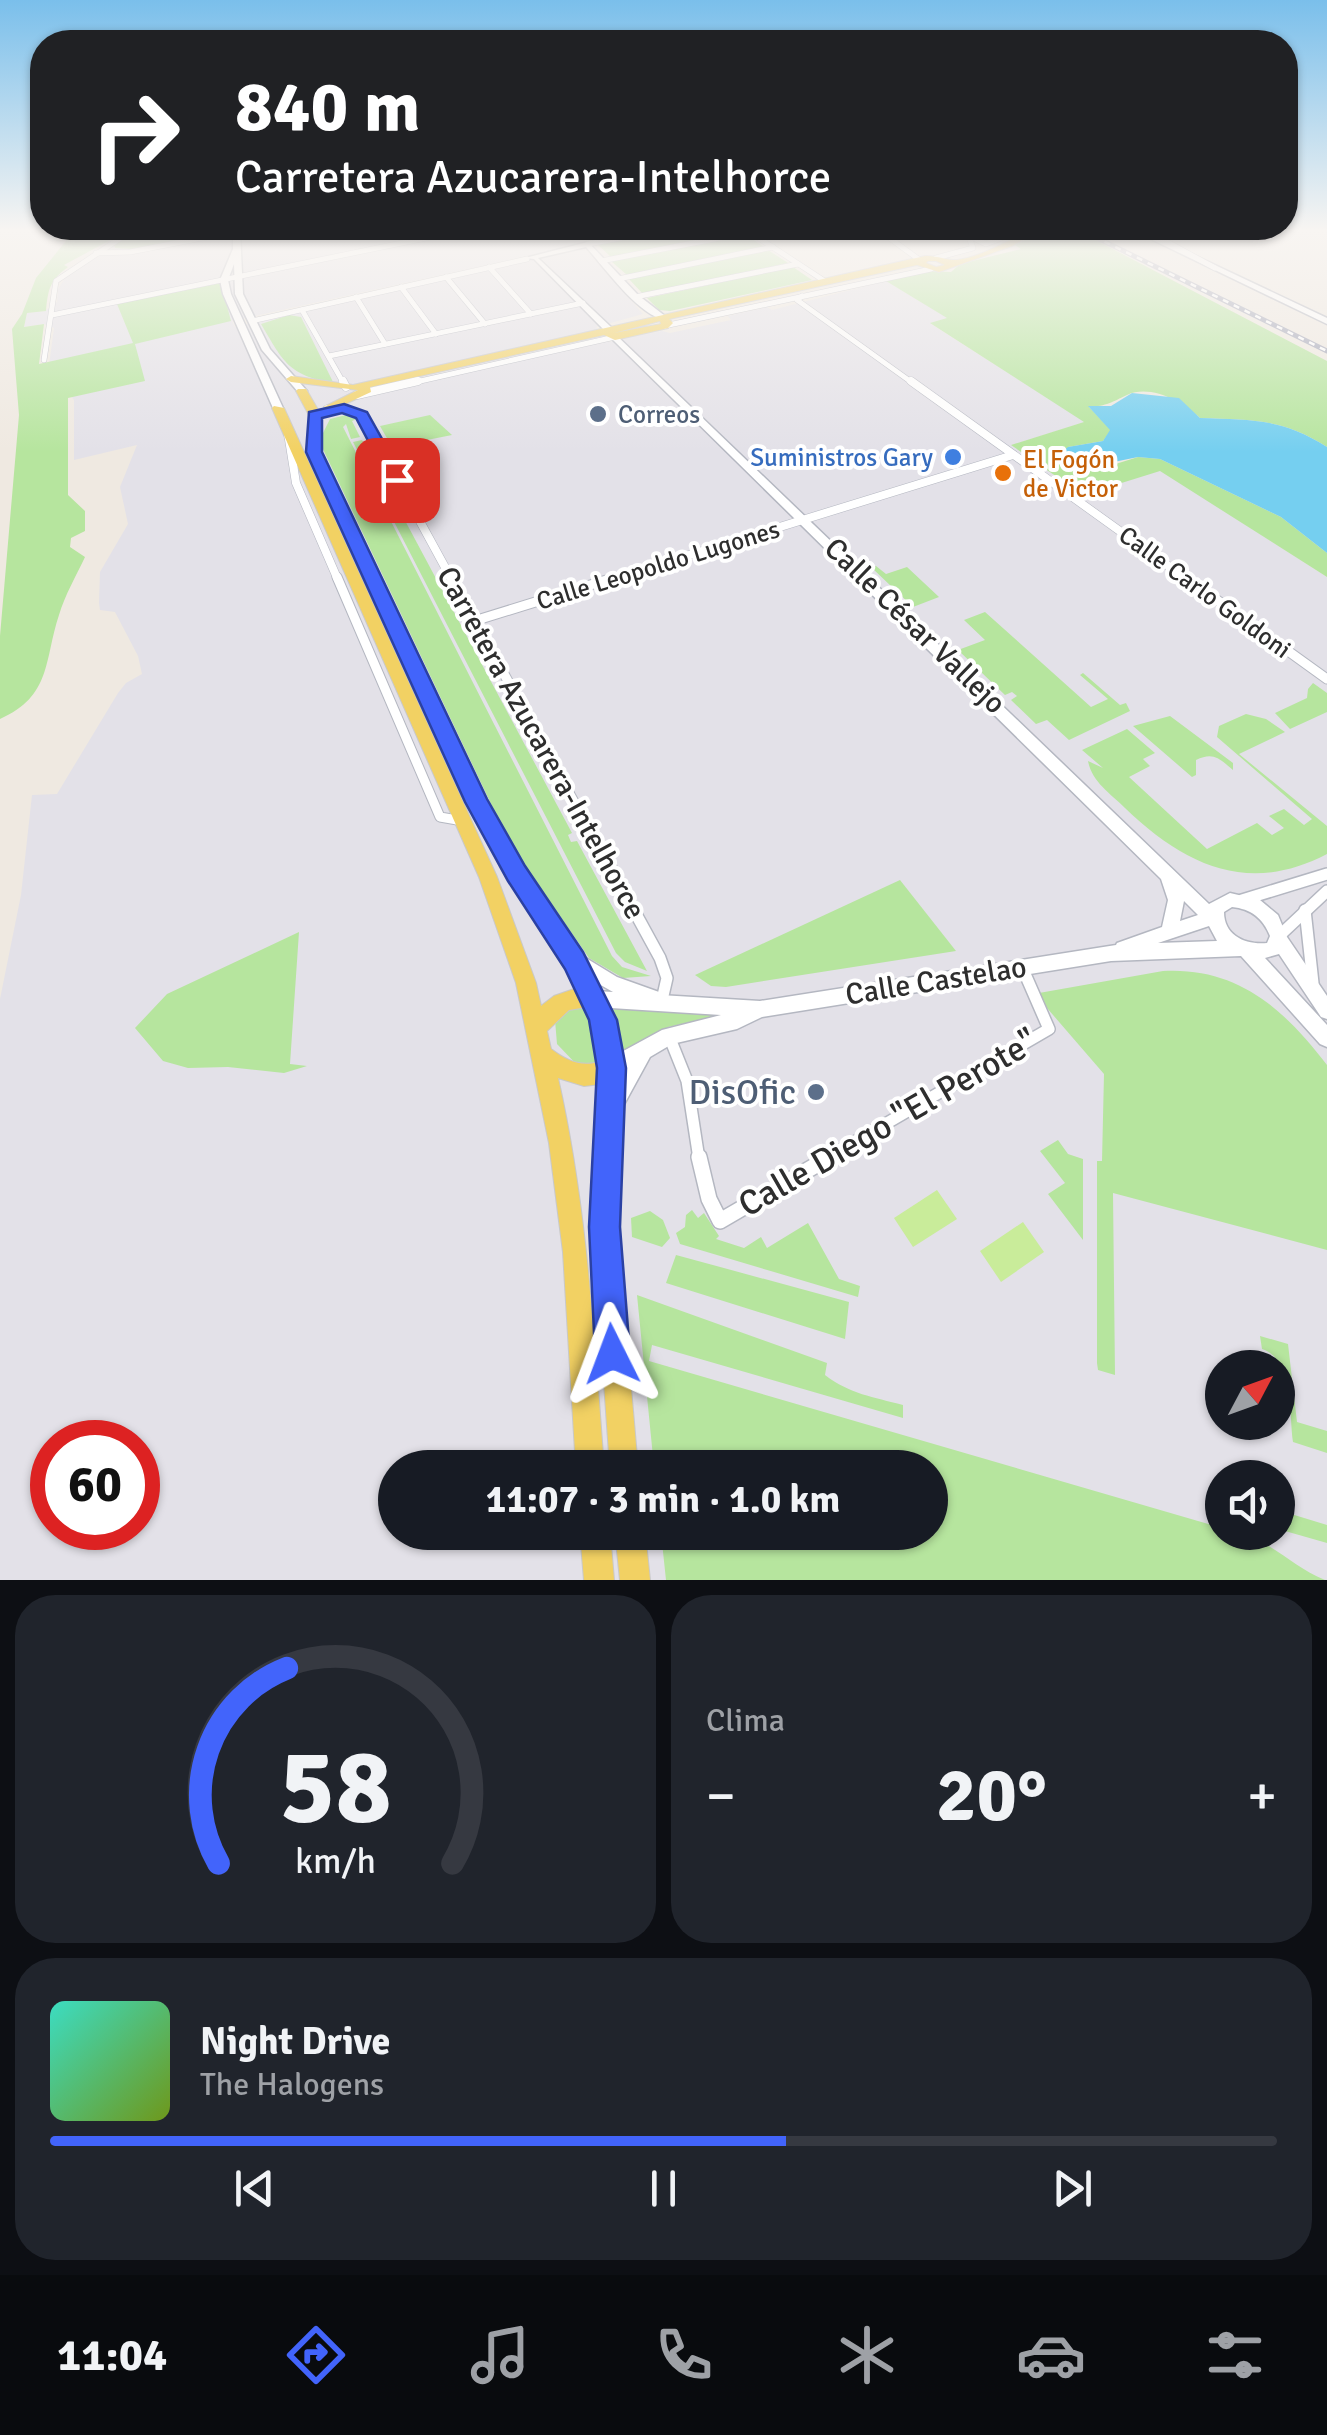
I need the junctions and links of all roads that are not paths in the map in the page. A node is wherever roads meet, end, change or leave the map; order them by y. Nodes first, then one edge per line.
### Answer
1 (53, 305) edge
2 (102, 305) edge
3 (231, 305) edge
4 (244, 305) edge
5 (324, 305) edge
6 (361, 305) edge
7 (415, 305) edge
8 (469, 305) edge
9 (523, 305) edge
10 (575, 305) edge
11 (584, 305) edge
12 (643, 305) edge
13 (710, 305) edge
14 (739, 305) edge
15 (755, 305) edge
16 (804, 305) edge
17 (1292, 305) edge
18 (647, 309) junction
19 (691, 309) junction
20 (302, 310) junction
21 (531, 314) junction
22 (52, 315) junction
23 (252, 321) junction
24 (667, 321) junction
25 (1327, 321) edge
26 (641, 322) junction
27 (485, 324) junction
28 (436, 334) junction
29 (609, 334) junction
30 (385, 344) junction
31 (329, 356) junction
32 (44, 360) dead end
33 (291, 379) junction
34 (332, 387) junction
35 (309, 390) junction
36 (349, 392) junction
37 (278, 408) junction
38 (321, 412) junction
39 (1013, 455) junction
40 (806, 519) junction
41 (474, 622) junction
42 (1327, 679) edge
43 (1165, 870) junction
44 (1327, 874) edge
45 (1327, 891) edge
46 (1240, 900) junction
47 (1305, 910) junction
48 (1214, 916) junction
49 (1170, 930) junction
50 (1279, 937) junction
51 (1243, 949) junction
52 (1112, 952) junction
53 (574, 960) junction
54 (1022, 967) junction
55 (1315, 993) junction
56 (595, 999) junction
57 (662, 1000) junction
58 (760, 1009) junction
59 (1327, 1011) edge
60 (537, 1028) junction
61 (669, 1036) junction
62 (1327, 1038) edge
63 (644, 1050) junction
64 (544, 1056) junction
65 (612, 1068) junction
66 (612, 1108) junction
67 (589, 1450) edge
68 (623, 1450) edge
69 (596, 1550) edge
70 (632, 1550) edge
71 (598, 1580) edge
72 (635, 1580) edge

1 - 22 street
2 - 22 street
3 - 37 street
4 - 23 street
5 - 20 street
6 - 30 street
7 - 28 street
8 - 27 street
9 - 21 street
10 - 21 street
11 - 29 street, Calle César Vallejo
12 - 18 street
13 - 19 street
14 - 24 main road
15 - 24 street
16 - 39 street, Calle Carlo Goldoni
17 - 25 street
18 - 19 street
18 - 24 street
18 - 26 street
19 - 24 street
20 - 23 street
20 - 31 street
21 - 27 street
22 - 32 street
23 - 33 street
24 - 26 main road
24 - 29 main road
26 - 29 main road
27 - 28 street
28 - 30 street
29 - 36 main road
29 - 40 street, Calle César Vallejo
30 - 31 street
31 - 36 street
33 - 34 main road
33 - 35 street
34 - 35 main road
34 - 36 main road
35 - 37 main road
35 - 38 main road
35 - 38 main road
36 - 38 main road
37 - 38 main road, Carretera Azucarera-Intelhorce
37 - 60 main road
38 - 41 street, Carretera Azucarera-Intelhorce
38 - 53 main road
39 - 40 street, Calle Leopoldo Lugones
39 - 42 street, Calle Carlo Goldoni
40 - 41 street, Calle Leopoldo Lugones
40 - 43 street, Calle César Vallejo
41 - 57 street, Carretera Azucarera-Intelhorce
43 - 48 street, Calle César Vallejo
43 - 49 street
44 - 46 street
45 - 47 street
46 - 48 street
46 - 50 street
47 - 50 street
47 - 55 street
48 - 49 street, Calle Castelao
48 - 51 street
49 - 52 street, Calle Castelao
50 - 51 street
50 - 55 street
51 - 52 street, Calle Castelao
51 - 62 street
52 - 54 street, Calle Castelao
53 - 56 main road
53 - 57 street
54 - 58 street, Calle Castelao
54 - 61 street, Calle Diego "El Perote"
55 - 59 street
56 - 57 street, Calle Castelao
56 - 60 main road
56 - 65 main road
57 - 58 street, Calle Castelao
58 - 61 street, Calle Castelao
60 - 64 main road
61 - 63 street, Calle Castelao
63 - 65 street, Calle Castelao
63 - 66 street
64 - 65 main road
64 - 67 main road
65 - 66 main road
66 - 68 main road
69 - 71 main road
70 - 72 main road

